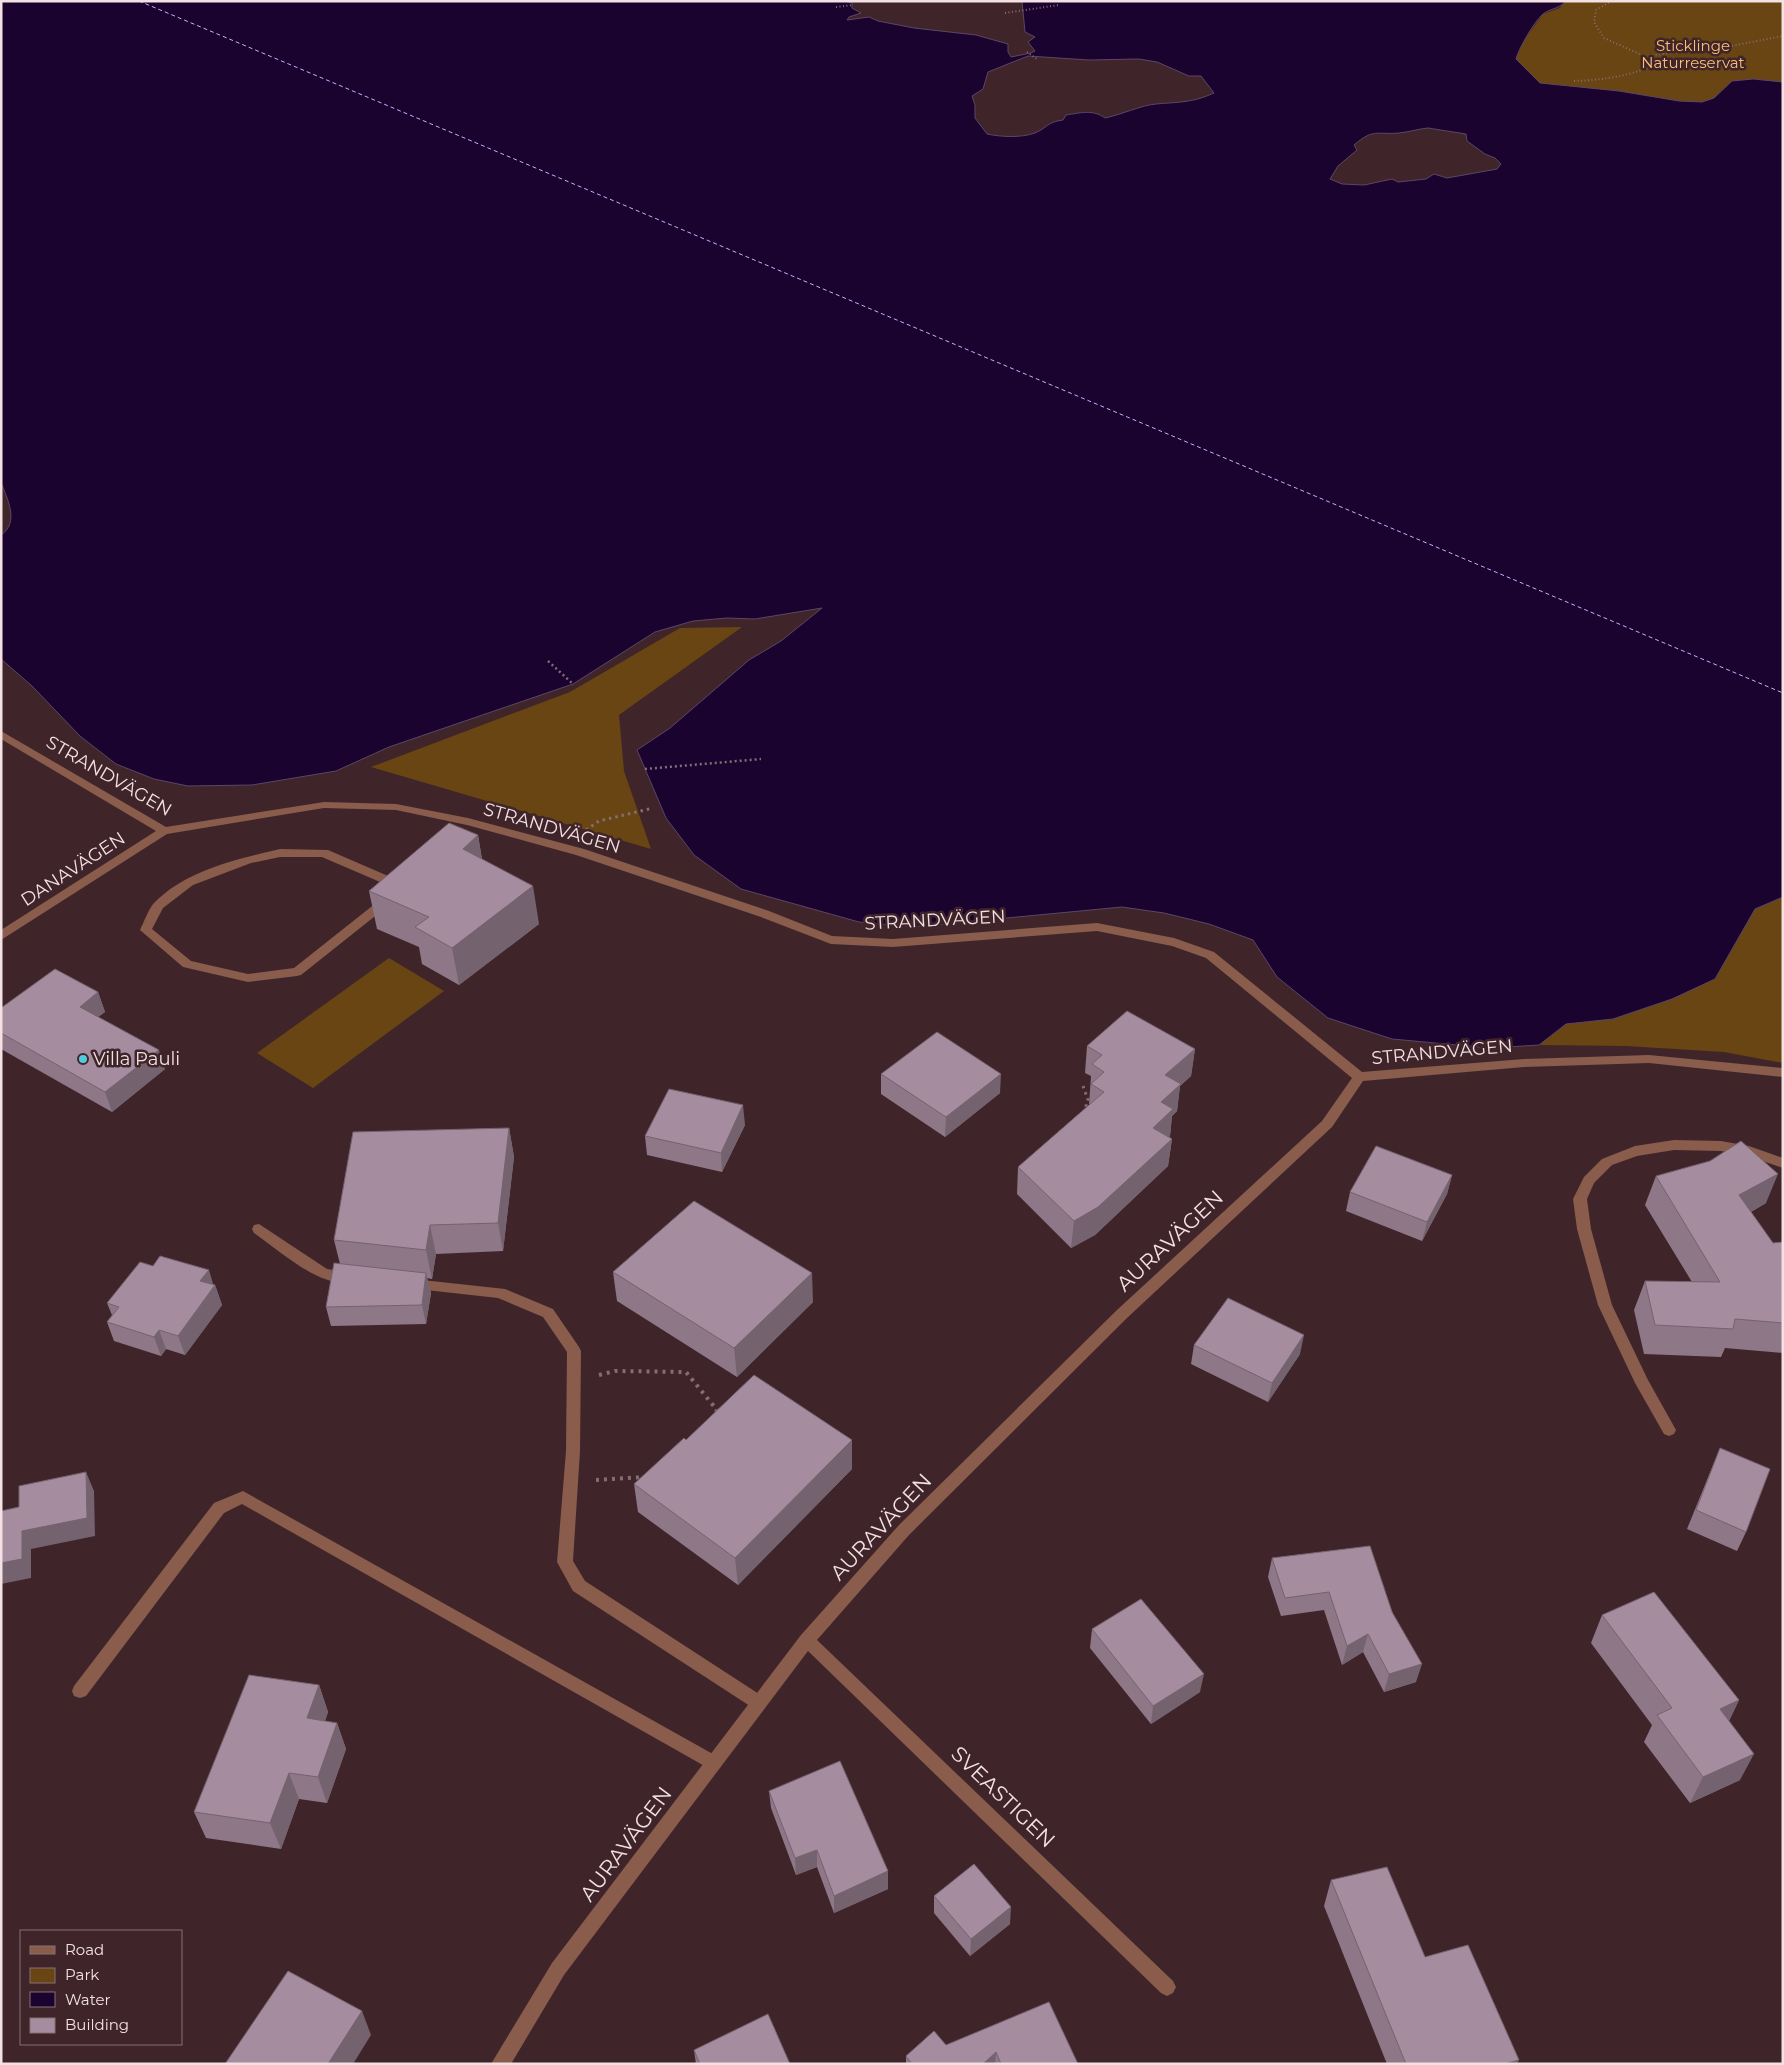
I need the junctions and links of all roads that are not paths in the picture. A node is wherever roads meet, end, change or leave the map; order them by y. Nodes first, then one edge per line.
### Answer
1 (1, 734) edge
2 (468, 822) junction
3 (164, 832) junction
4 (455, 835) edge
5 (406, 884) joint
6 (1, 936) edge
7 (1783, 1074) edge
8 (1359, 1077) junction
9 (1783, 1164) edge
10 (259, 1229) dead end
11 (364, 1278) edge
12 (403, 1283) edge
13 (1669, 1430) dead end
14 (807, 1640) junction
15 (80, 1691) dead end
16 (759, 1703) junction
17 (714, 1763) junction
18 (1167, 1987) dead end
19 (500, 2064) edge

1 - 3 street, STRANDVÄGEN
2 - 3 street, STRANDVÄGEN
2 - 4 street
2 - 8 street, STRANDVÄGEN
3 - 6 street, DANAVÄGEN
5 - 5 street
7 - 8 street, STRANDVÄGEN
8 - 14 street, AURAVÄGEN
9 - 13 street
10 - 11 street
12 - 16 street
14 - 16 street, AURAVÄGEN
14 - 18 street, SVEASTIGEN
15 - 17 street
16 - 17 street, AURAVÄGEN
17 - 19 street, AURAVÄGEN

